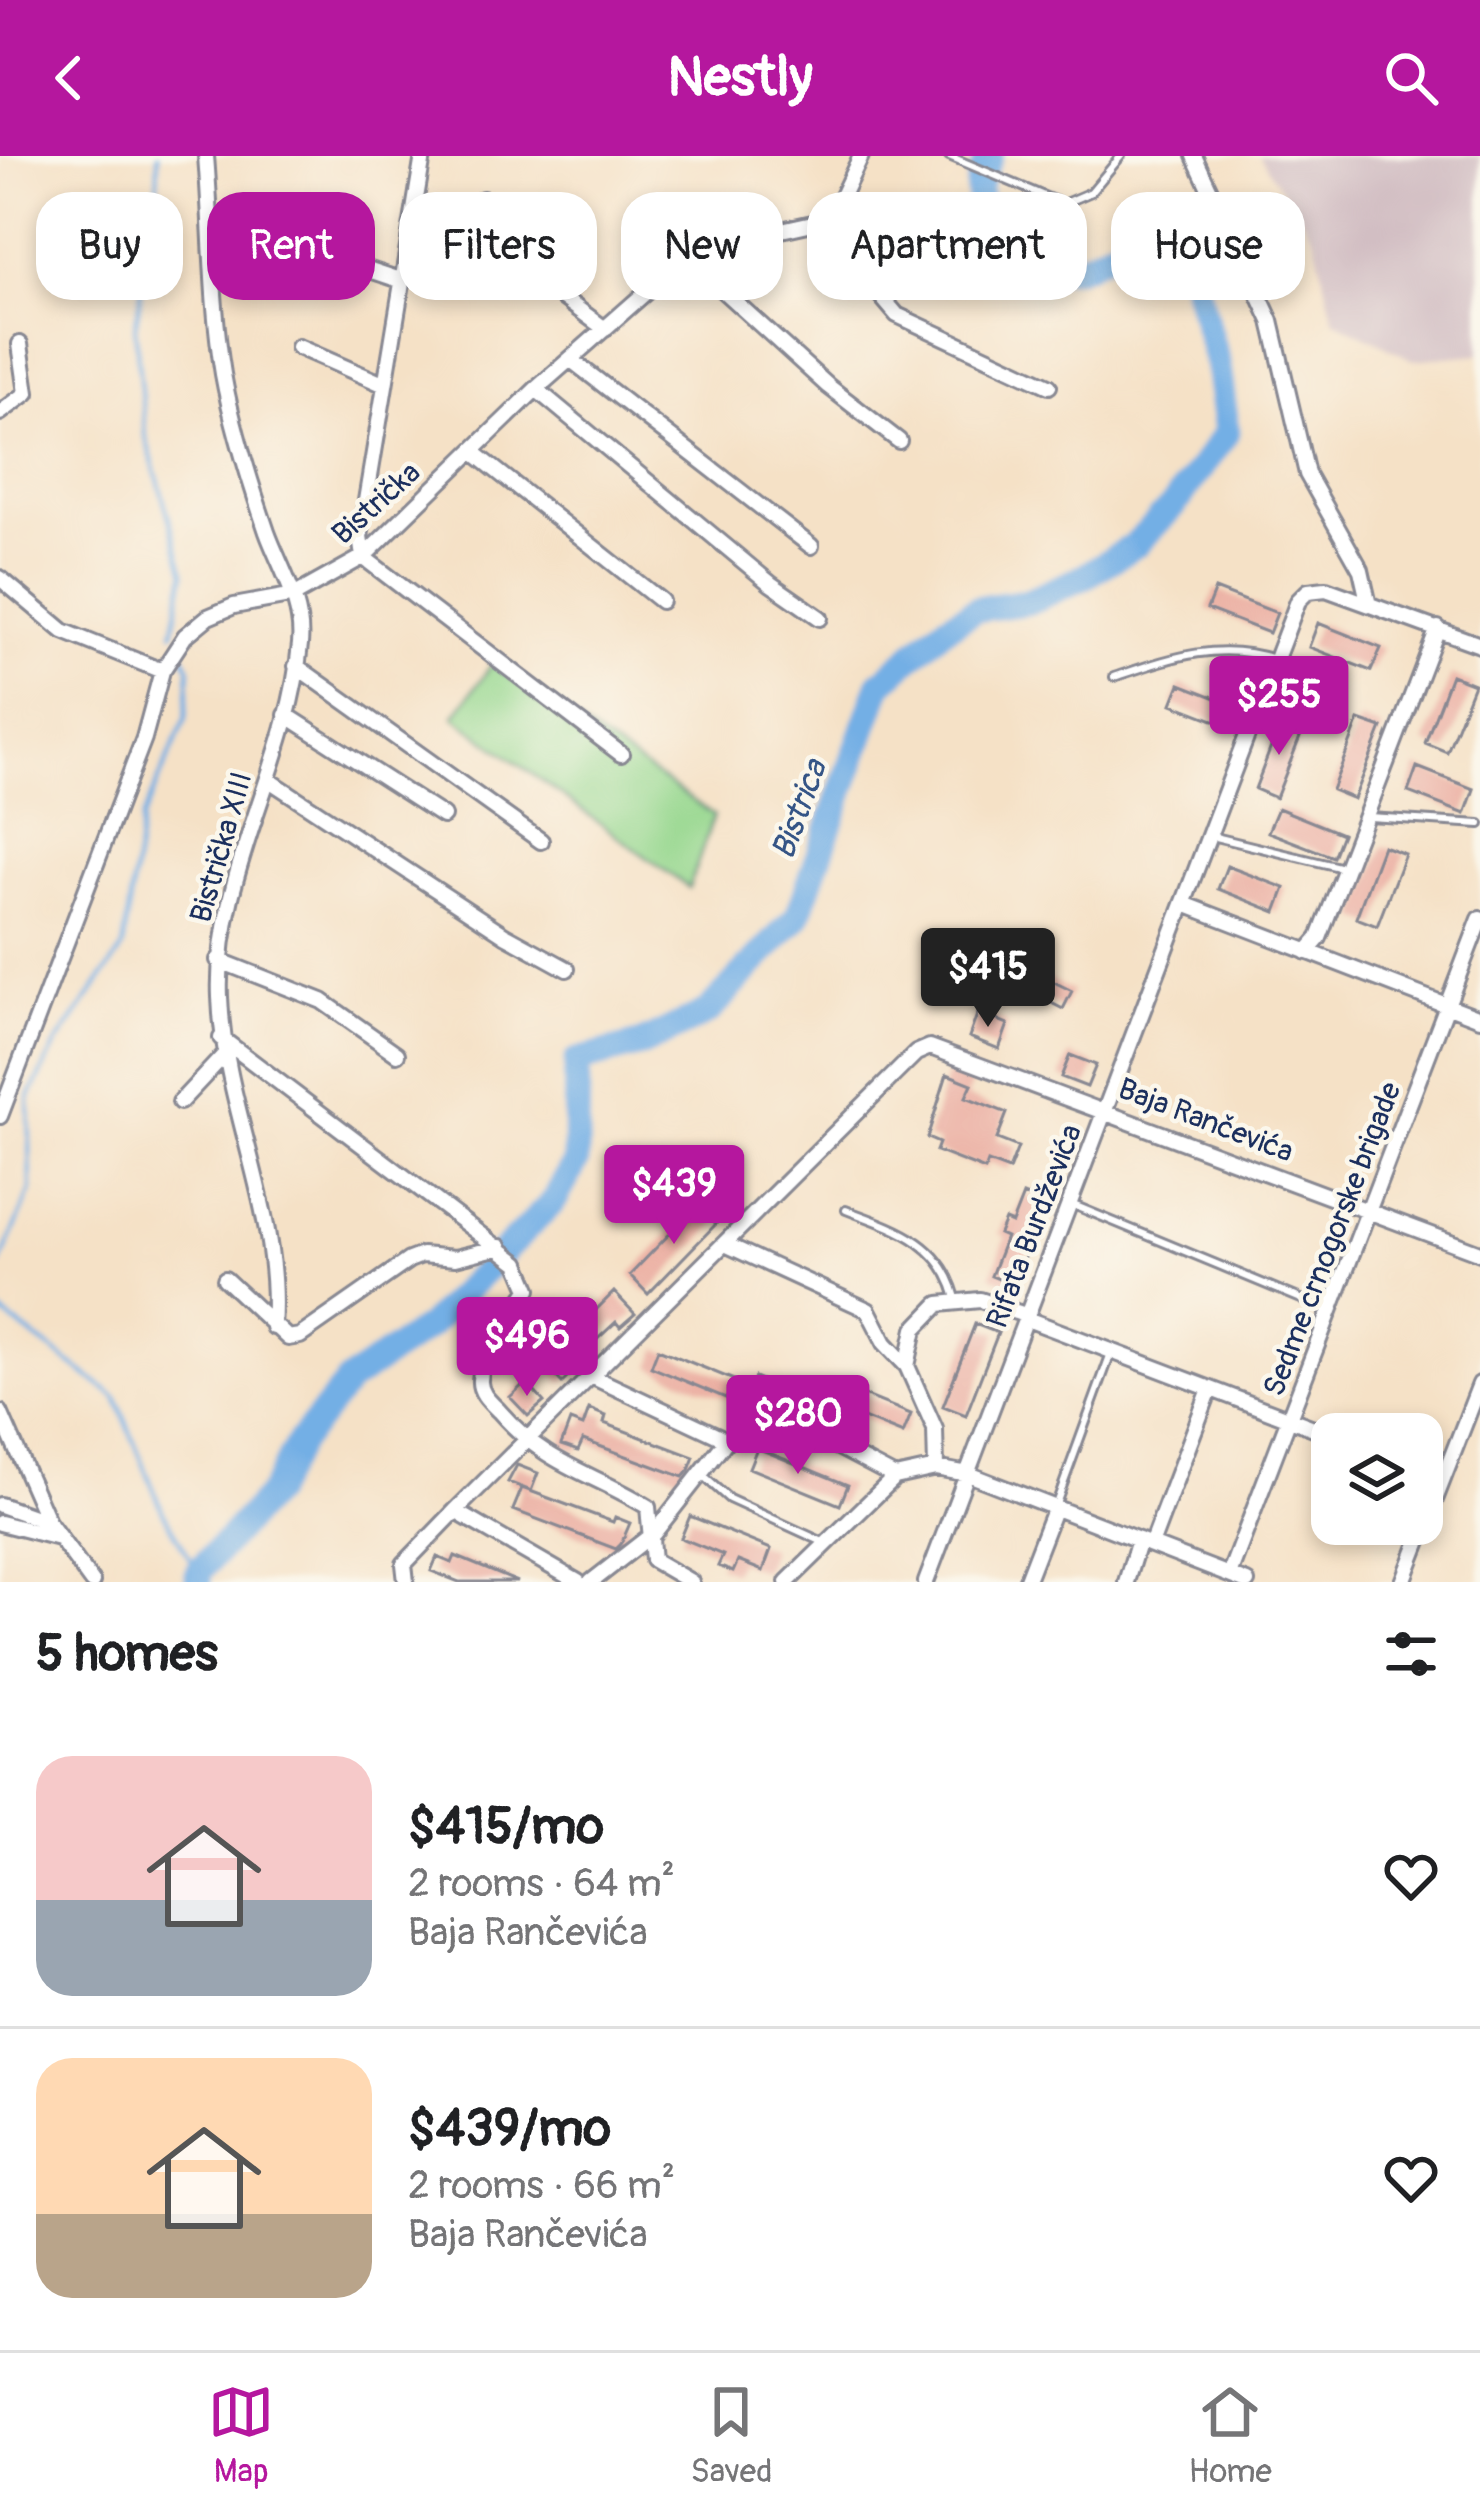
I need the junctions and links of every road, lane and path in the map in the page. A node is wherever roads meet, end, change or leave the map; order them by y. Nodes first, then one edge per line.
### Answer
1 (206, 156) edge
2 (423, 156) edge
3 (861, 156) edge
4 (949, 156) edge
5 (1121, 156) edge
6 (1194, 156) edge
7 (417, 192) edge
8 (844, 192) edge
9 (400, 300) edge
10 (566, 300) edge
11 (637, 300) edge
12 (733, 300) edge
13 (884, 300) edge
14 (604, 329) junction
15 (20, 344) dead end
16 (298, 347) dead end
17 (570, 359) junction
18 (386, 385) junction
19 (1049, 386) dead end
20 (536, 389) junction
21 (0, 413) edge
22 (899, 441) dead end
23 (472, 452) junction
24 (812, 546) dead end
25 (363, 557) junction
26 (0, 578) edge
27 (295, 595) junction
28 (661, 601) dead end
29 (1368, 601) junction
30 (820, 617) dead end
31 (1438, 628) junction
32 (1480, 645) edge
33 (1276, 660) junction
34 (296, 666) junction
35 (162, 671) junction
36 (1114, 677) dead end
37 (286, 715) junction
38 (621, 754) dead end
39 (269, 780) junction
40 (443, 816) dead end
41 (1366, 817) junction
42 (1480, 824) edge
43 (1210, 836) junction
44 (541, 841) dead end
45 (1346, 868) junction
46 (1184, 904) junction
47 (1480, 919) edge
48 (1307, 952) junction
49 (218, 961) junction
50 (567, 969) dead end
51 (1449, 1006) junction
52 (1480, 1018) edge
53 (221, 1038) junction
54 (225, 1054) junction
55 (397, 1054) dead end
56 (180, 1102) dead end
57 (1106, 1111) junction
58 (0, 1116) edge
59 (1071, 1204) junction
60 (846, 1210) dead end
61 (1371, 1211) junction
62 (727, 1245) junction
63 (500, 1247) junction
64 (1480, 1253) edge
65 (225, 1280) dead end
66 (956, 1298) junction
67 (1333, 1312) junction
68 (1028, 1318) junction
69 (273, 1327) junction
70 (1112, 1352) junction
71 (907, 1366) junction
72 (593, 1377) junction
73 (1480, 1384) edge
74 (1210, 1389) junction
75 (0, 1412) edge
76 (1293, 1420) junction
77 (1311, 1427) edge
78 (728, 1440) junction
79 (526, 1442) junction
80 (936, 1468) junction
81 (968, 1474) junction
82 (702, 1475) junction
83 (895, 1477) junction
84 (1444, 1478) joint
85 (0, 1505) edge
86 (1054, 1507) junction
87 (455, 1511) junction
88 (48, 1522) junction
89 (0, 1523) edge
90 (654, 1533) junction
91 (59, 1538) junction
92 (1145, 1542) junction
93 (826, 1544) junction
94 (1229, 1575) junction
95 (92, 1582) edge
96 (404, 1582) edge
97 (578, 1582) edge
98 (591, 1582) edge
99 (691, 1582) edge
100 (787, 1582) edge
101 (926, 1582) edge
102 (1026, 1582) edge
103 (1126, 1582) edge
104 (1246, 1582) edge
105 (1403, 1582) edge

1 - 27 street
2 - 7 street
3 - 8 street
4 - 5 lane
6 - 29 street
9 - 18 street
10 - 14 street
11 - 14 street, Bistrička
12 - 22 street
13 - 19 street
14 - 17 street, Bistrička
15 - 21 street
16 - 18 street
17 - 20 street, Bistrička
17 - 24 street
18 - 25 street
20 - 23 street, Bistrička
20 - 30 street
23 - 25 street, Bistrička
23 - 28 street
25 - 27 street, Bistrička
25 - 38 street
26 - 35 street
27 - 34 street, Bistrička XIII
27 - 35 street, Bistrička
29 - 31 street, Rifata Burdževića
29 - 33 street, Rifata Burdževića
31 - 32 street, Rifata Burdževića
31 - 41 street
33 - 36 lane
33 - 43 street, Rifata Burdževića
34 - 37 street, Bistrička XIII
34 - 44 street
35 - 58 street, Bistrička
37 - 39 street, Bistrička XIII
37 - 40 street
39 - 49 street, Bistrička XIII
39 - 50 street
41 - 42 lane
41 - 45 street
43 - 45 lane
43 - 46 street, Rifata Burdževića
45 - 48 street
46 - 48 street
46 - 57 street, Rifata Burdževića
47 - 51 street, Sedme crnogorske brigade
48 - 51 street
49 - 53 street, Bistrička XIII
49 - 55 street
51 - 52 street
51 - 61 street, Sedme crnogorske brigade
53 - 54 street, Bistrička XIII
53 - 63 street
54 - 56 street
54 - 69 street, Bistrička XIII
57 - 59 street, Rifata Burdževića
57 - 61 street, Baja Rančevića
57 - 62 street, Baja Rančevića
59 - 67 lane
59 - 68 street, Rifata Burdževića
60 - 66 lane
61 - 64 street, Baja Rančevića
61 - 67 street, Sedme crnogorske brigade
62 - 71 street
62 - 72 street, Baja Rančevića
63 - 69 street
63 - 79 street
65 - 69 street
66 - 68 street
66 - 71 street
67 - 76 street, Sedme crnogorske brigade
68 - 70 street
68 - 81 street, Rifata Burdževića
70 - 74 street
70 - 86 lane
71 - 80 street
72 - 78 street
72 - 79 street, Baja Rančevića
73 - 84 street
74 - 76 street
74 - 92 street
75 - 88 street
76 - 77 street
76 - 94 street, Sedme crnogorske brigade
78 - 82 street
78 - 83 street
79 - 87 street, Baja Rančevića
79 - 90 street
80 - 81 street
80 - 83 street
81 - 86 street
81 - 101 street, Rifata Burdževića
82 - 90 street
82 - 93 lane
83 - 93 street
84 - 105 street
85 - 88 street
86 - 92 street
86 - 102 street
87 - 96 street, Baja Rančevića
87 - 97 street
88 - 91 street
89 - 91 street
90 - 98 street
90 - 99 street
91 - 95 street
92 - 94 street
92 - 103 street
93 - 100 street
94 - 104 street

